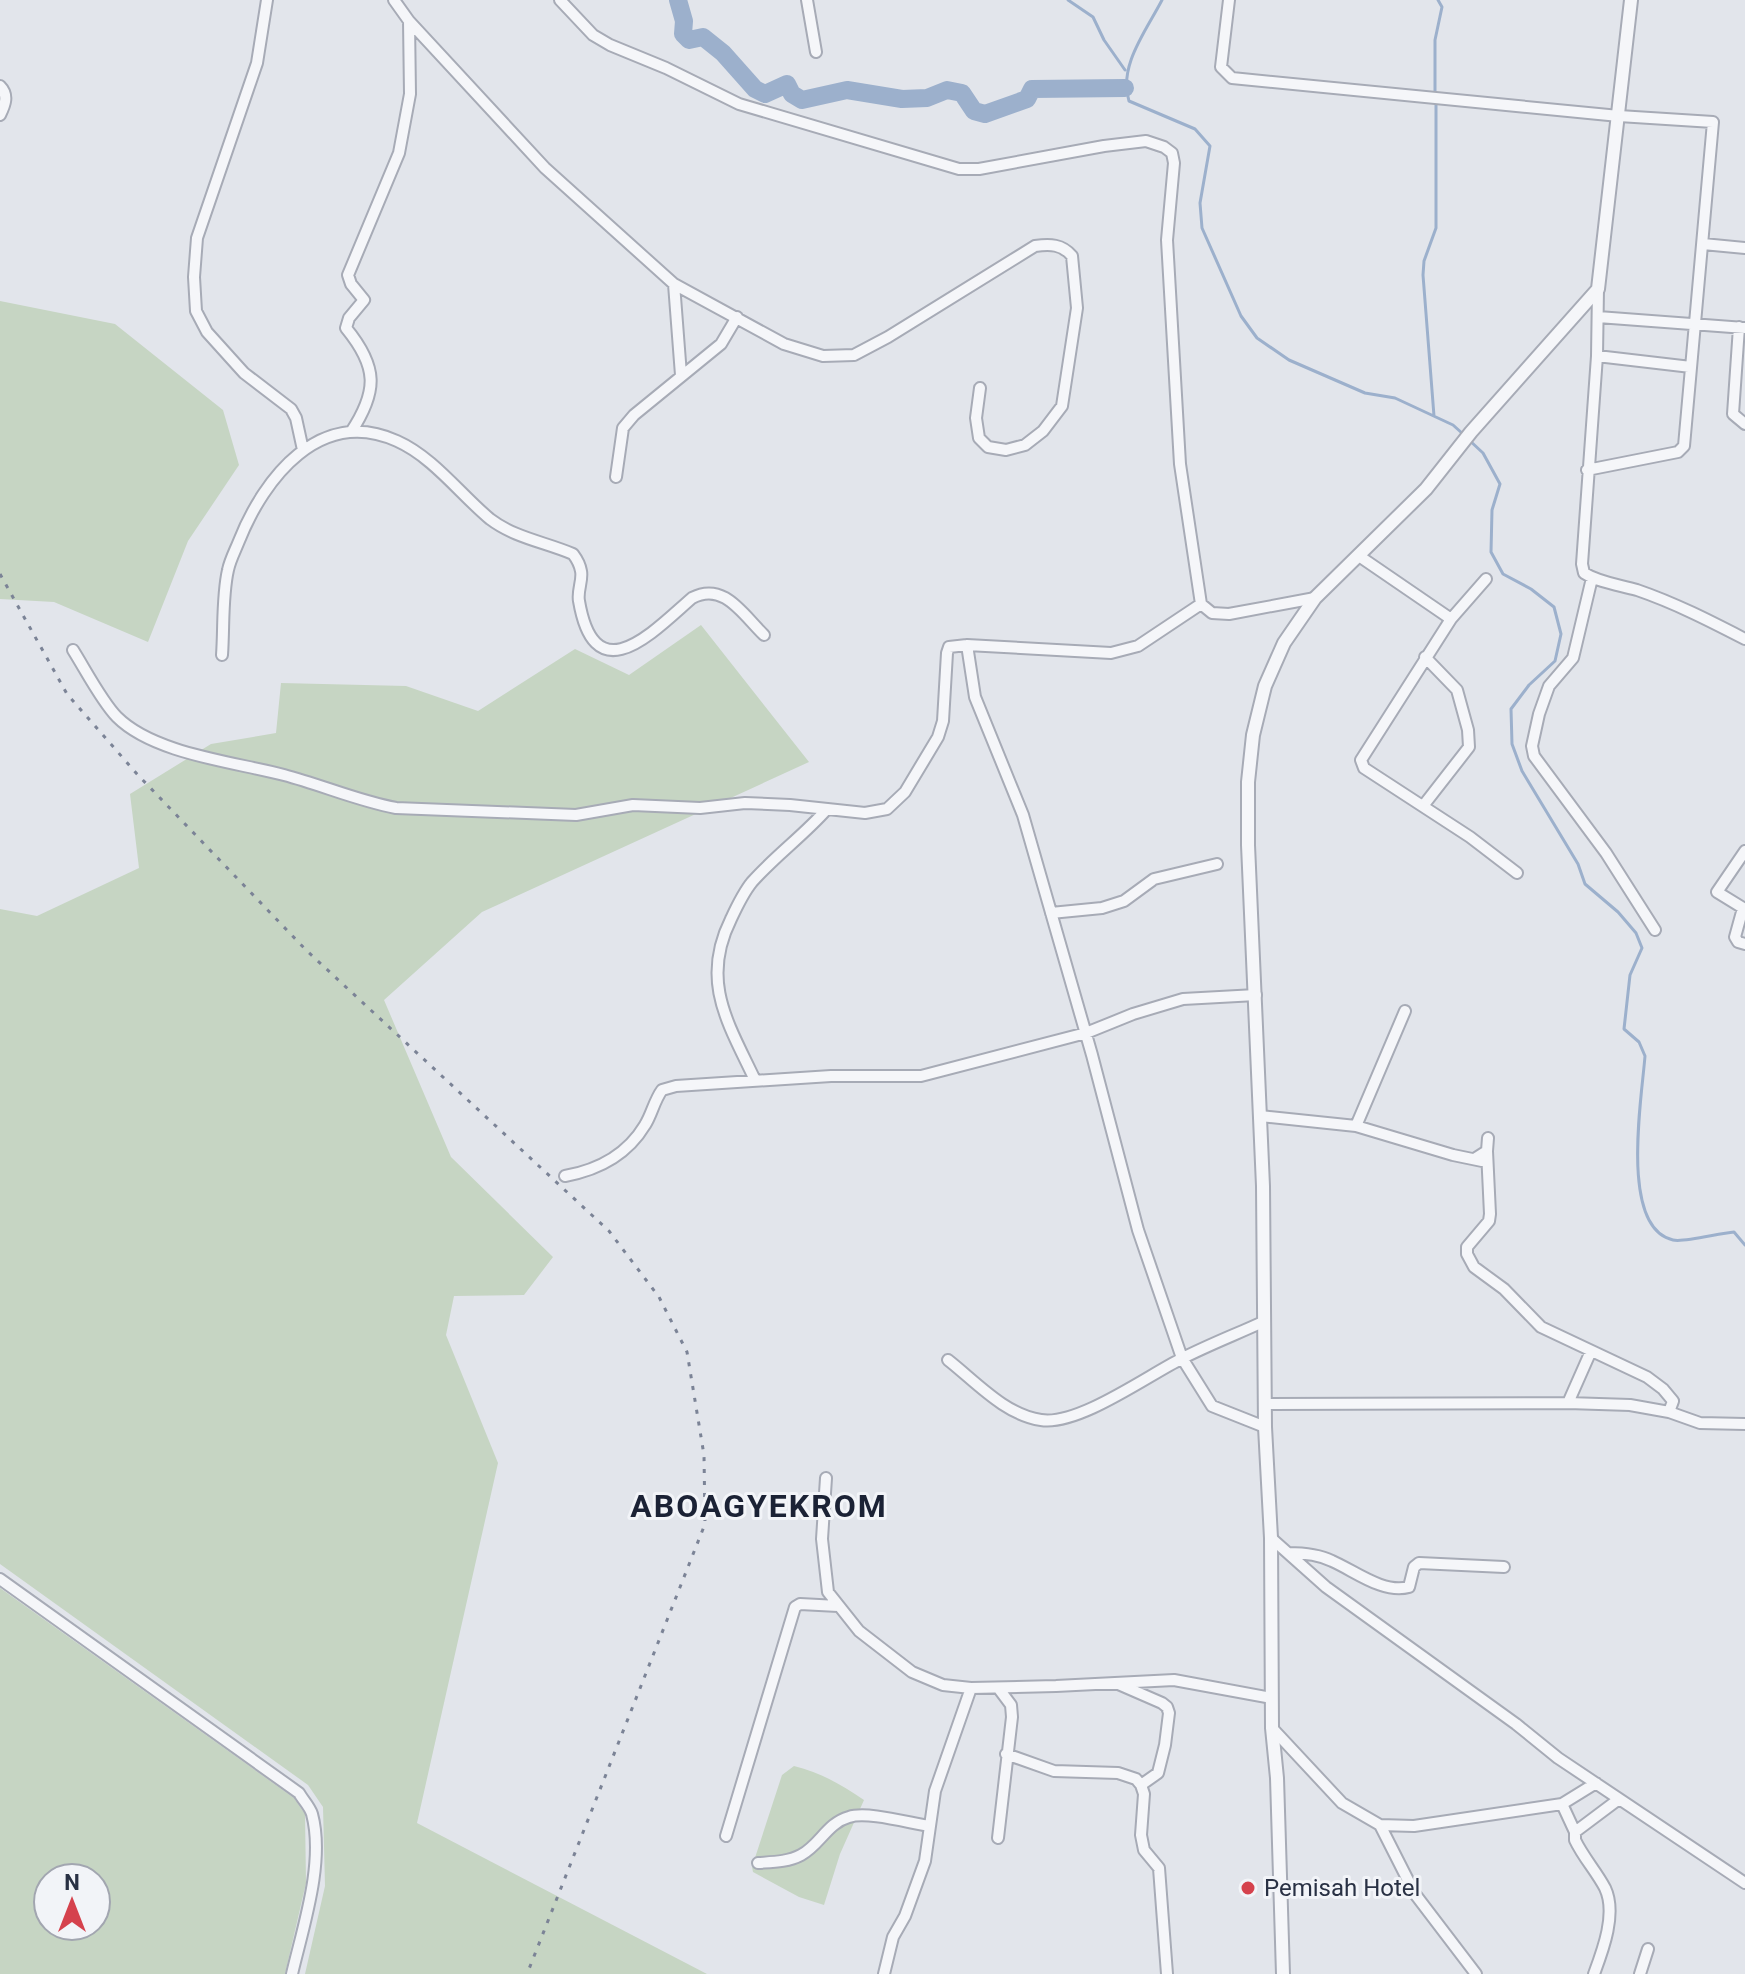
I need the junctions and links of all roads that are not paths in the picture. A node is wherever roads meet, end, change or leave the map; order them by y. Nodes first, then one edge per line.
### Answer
1 (267, 0) edge
2 (394, 0) edge
3 (560, 0) edge
4 (807, 0) edge
5 (1229, 0) edge
6 (1631, 0) edge
7 (409, 21) junction
8 (816, 52) dead end
9 (0, 86) edge
10 (0, 115) edge
11 (1619, 116) junction
12 (1703, 244) junction
13 (1745, 248) edge
14 (674, 284) junction
15 (1598, 289) junction
16 (737, 317) junction
17 (1598, 317) junction
18 (1695, 324) junction
19 (1742, 328) edge
20 (1597, 356) junction
21 (1691, 367) junction
22 (681, 375) junction
23 (980, 388) dead end
24 (1745, 424) edge
25 (351, 432) junction
26 (303, 450) junction
27 (1587, 470) junction
28 (616, 477) dead end
29 (1359, 556) junction
30 (1592, 578) junction
31 (1486, 579) dead end
32 (1315, 598) junction
33 (1201, 604) junction
34 (1451, 619) junction
35 (764, 635) dead end
36 (1745, 639) edge
37 (967, 645) junction
38 (73, 650) dead end
39 (222, 655) dead end
40 (1425, 657) junction
41 (1423, 806) junction
42 (827, 809) junction
43 (1745, 851) edge
44 (1217, 864) dead end
45 (1517, 873) dead end
46 (1051, 913) junction
47 (1655, 930) dead end
48 (1745, 944) edge
49 (1256, 995) junction
50 (1405, 1011) dead end
51 (1086, 1033) junction
52 (755, 1080) junction
53 (1260, 1116) junction
54 (1356, 1126) junction
55 (1488, 1138) dead end
56 (1487, 1151) junction
57 (1476, 1158) junction
58 (1488, 1163) junction
59 (565, 1176) dead end
60 (1265, 1321) junction
61 (1591, 1351) junction
62 (1182, 1358) junction
63 (948, 1360) dead end
64 (1568, 1403) junction
65 (1265, 1404) junction
66 (1669, 1412) junction
67 (1745, 1424) edge
68 (1265, 1427) junction
69 (826, 1478) dead end
70 (1271, 1538) junction
71 (1288, 1553) junction
72 (1504, 1567) dead end
73 (0, 1579) edge
74 (838, 1606) junction
75 (1115, 1682) junction
76 (971, 1688) junction
77 (999, 1689) junction
78 (1272, 1698) junction
79 (1272, 1728) junction
80 (1006, 1754) junction
81 (1596, 1783) junction
82 (1141, 1785) junction
83 (1619, 1799) junction
84 (1562, 1804) junction
85 (1380, 1825) junction
86 (929, 1826) junction
87 (1575, 1832) junction
88 (726, 1836) dead end
89 (998, 1838) dead end
90 (758, 1863) dead end
91 (1745, 1883) edge
92 (1648, 1949) dead end
93 (292, 1974) edge
94 (884, 1974) edge
95 (1167, 1974) edge
96 (1283, 1974) edge
97 (1476, 1974) edge
98 (1594, 1974) edge
99 (1640, 1974) edge

1 - 26 street
2 - 7 street
3 - 33 street
4 - 8 street
5 - 11 street
6 - 11 street
7 - 14 street
7 - 25 street
9 - 10 street
11 - 12 street
11 - 15 street
12 - 13 street
12 - 18 street
14 - 16 street
14 - 22 street
15 - 17 street
15 - 29 street
16 - 22 street
16 - 23 street
17 - 18 street
17 - 20 street
18 - 19 street
18 - 21 street
19 - 24 street
20 - 21 street
20 - 27 street
21 - 27 street
22 - 28 street
25 - 26 street
25 - 35 street
26 - 39 street
27 - 30 street
29 - 32 street
29 - 34 street
30 - 36 street
30 - 47 street
31 - 34 street
32 - 33 street
32 - 49 street
33 - 37 street
34 - 40 street
37 - 42 street
37 - 46 street
38 - 42 street
40 - 41 street
40 - 41 street
41 - 45 street
42 - 52 street
43 - 48 street
44 - 46 street
46 - 51 street
49 - 51 street
49 - 53 street
50 - 54 street
51 - 52 street
51 - 62 street
52 - 59 street
53 - 54 street
53 - 60 street
54 - 57 street
55 - 56 street
56 - 57 street
56 - 58 street
57 - 58 street
58 - 61 street
60 - 62 street
60 - 65 street
61 - 64 street
61 - 66 street
62 - 63 street
62 - 68 street
64 - 65 street
64 - 66 street
65 - 68 street
66 - 67 street
68 - 70 street
69 - 74 street
70 - 71 street
70 - 78 street
71 - 72 street
71 - 81 street
73 - 93 street
74 - 76 street
74 - 88 street
75 - 77 street
75 - 78 street
75 - 82 street
76 - 77 street
76 - 86 street
77 - 80 street
78 - 79 street
79 - 85 street
79 - 96 street
80 - 82 street
80 - 89 street
81 - 83 street
81 - 84 street
82 - 95 street
83 - 87 street
83 - 91 street
84 - 85 street
84 - 87 street
85 - 97 street
86 - 90 street
86 - 94 street
87 - 98 street
92 - 99 street

